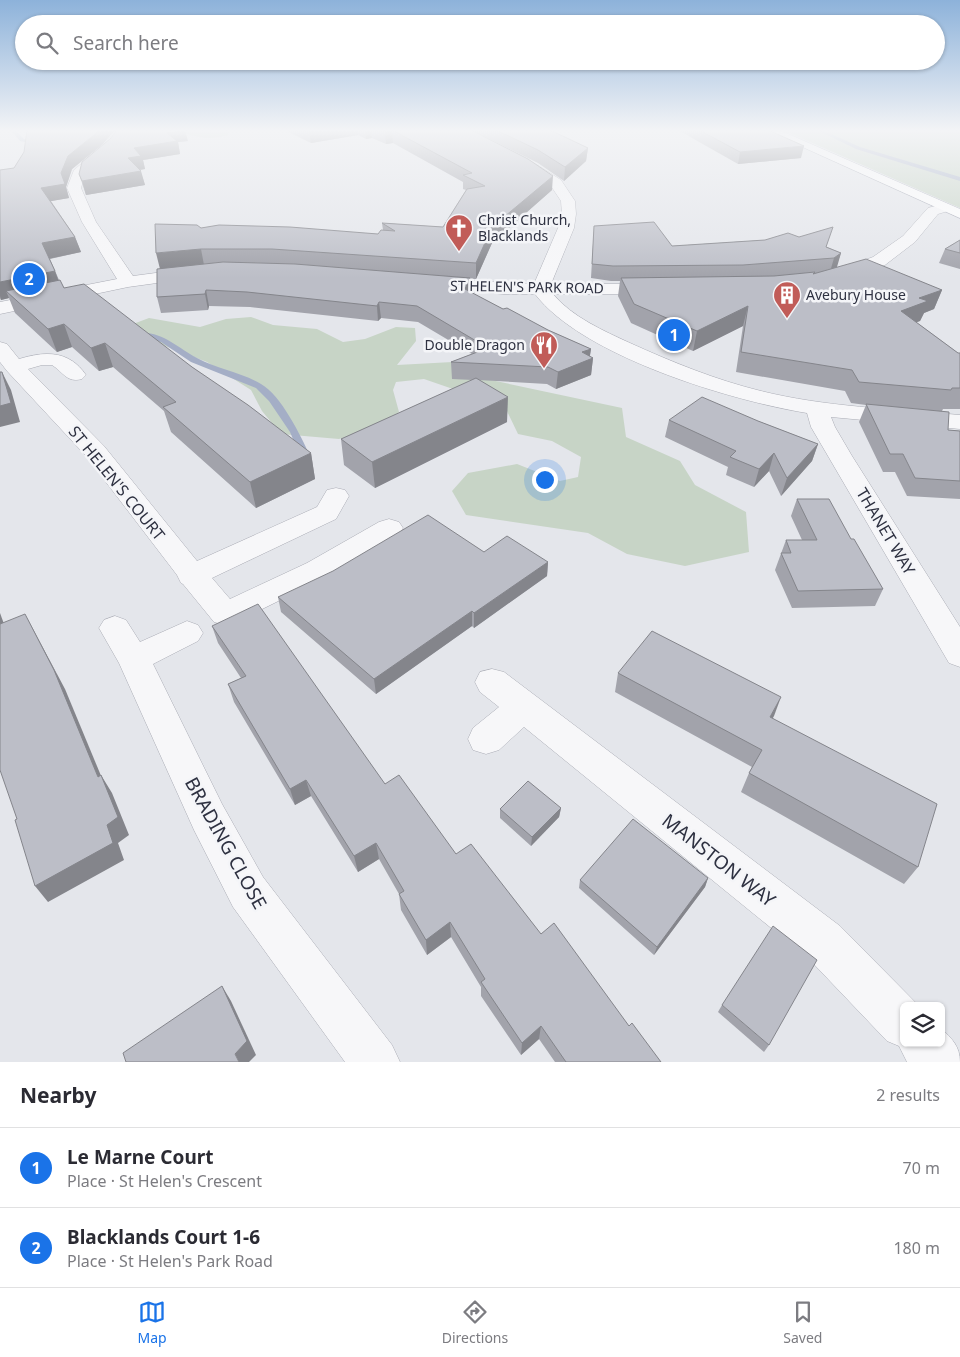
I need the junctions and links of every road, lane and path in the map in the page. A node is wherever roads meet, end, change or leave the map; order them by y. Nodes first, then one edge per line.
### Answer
1 (77, 180) edge
2 (550, 180) edge
3 (881, 180) edge
4 (944, 208) junction
5 (960, 214) edge
6 (208, 272) edge
7 (826, 279) edge
8 (128, 282) junction
9 (418, 283) edge
10 (540, 289) junction
11 (678, 289) edge
12 (0, 308) edge
13 (7, 358) edge
14 (75, 374) dead end
15 (816, 407) junction
16 (960, 422) edge
17 (336, 496) dead end
18 (389, 528) dead end
19 (191, 576) junction
20 (187, 633) dead end
21 (960, 654) edge
22 (492, 682) dead end
23 (524, 707) junction
24 (486, 739) dead end
25 (900, 1020) edge
26 (926, 1047) edge
27 (375, 1062) edge
28 (940, 1062) edge

1 - 8 street
2 - 10 street
3 - 4 main road
4 - 5 main road
4 - 7 street
6 - 8 street
8 - 12 street
9 - 10 street, ST HELEN'S PARK ROAD
10 - 11 street, ST HELEN'S PARK ROAD
10 - 15 street
13 - 14 street
13 - 19 street, ST HELEN'S COURT
15 - 16 street
15 - 21 street, THANET WAY
17 - 19 street
18 - 19 street, ST HELEN'S COURT
20 - 27 street, BRADING CLOSE
22 - 23 street, MANSTON WAY
23 - 24 street
23 - 25 street, MANSTON WAY
26 - 28 street

